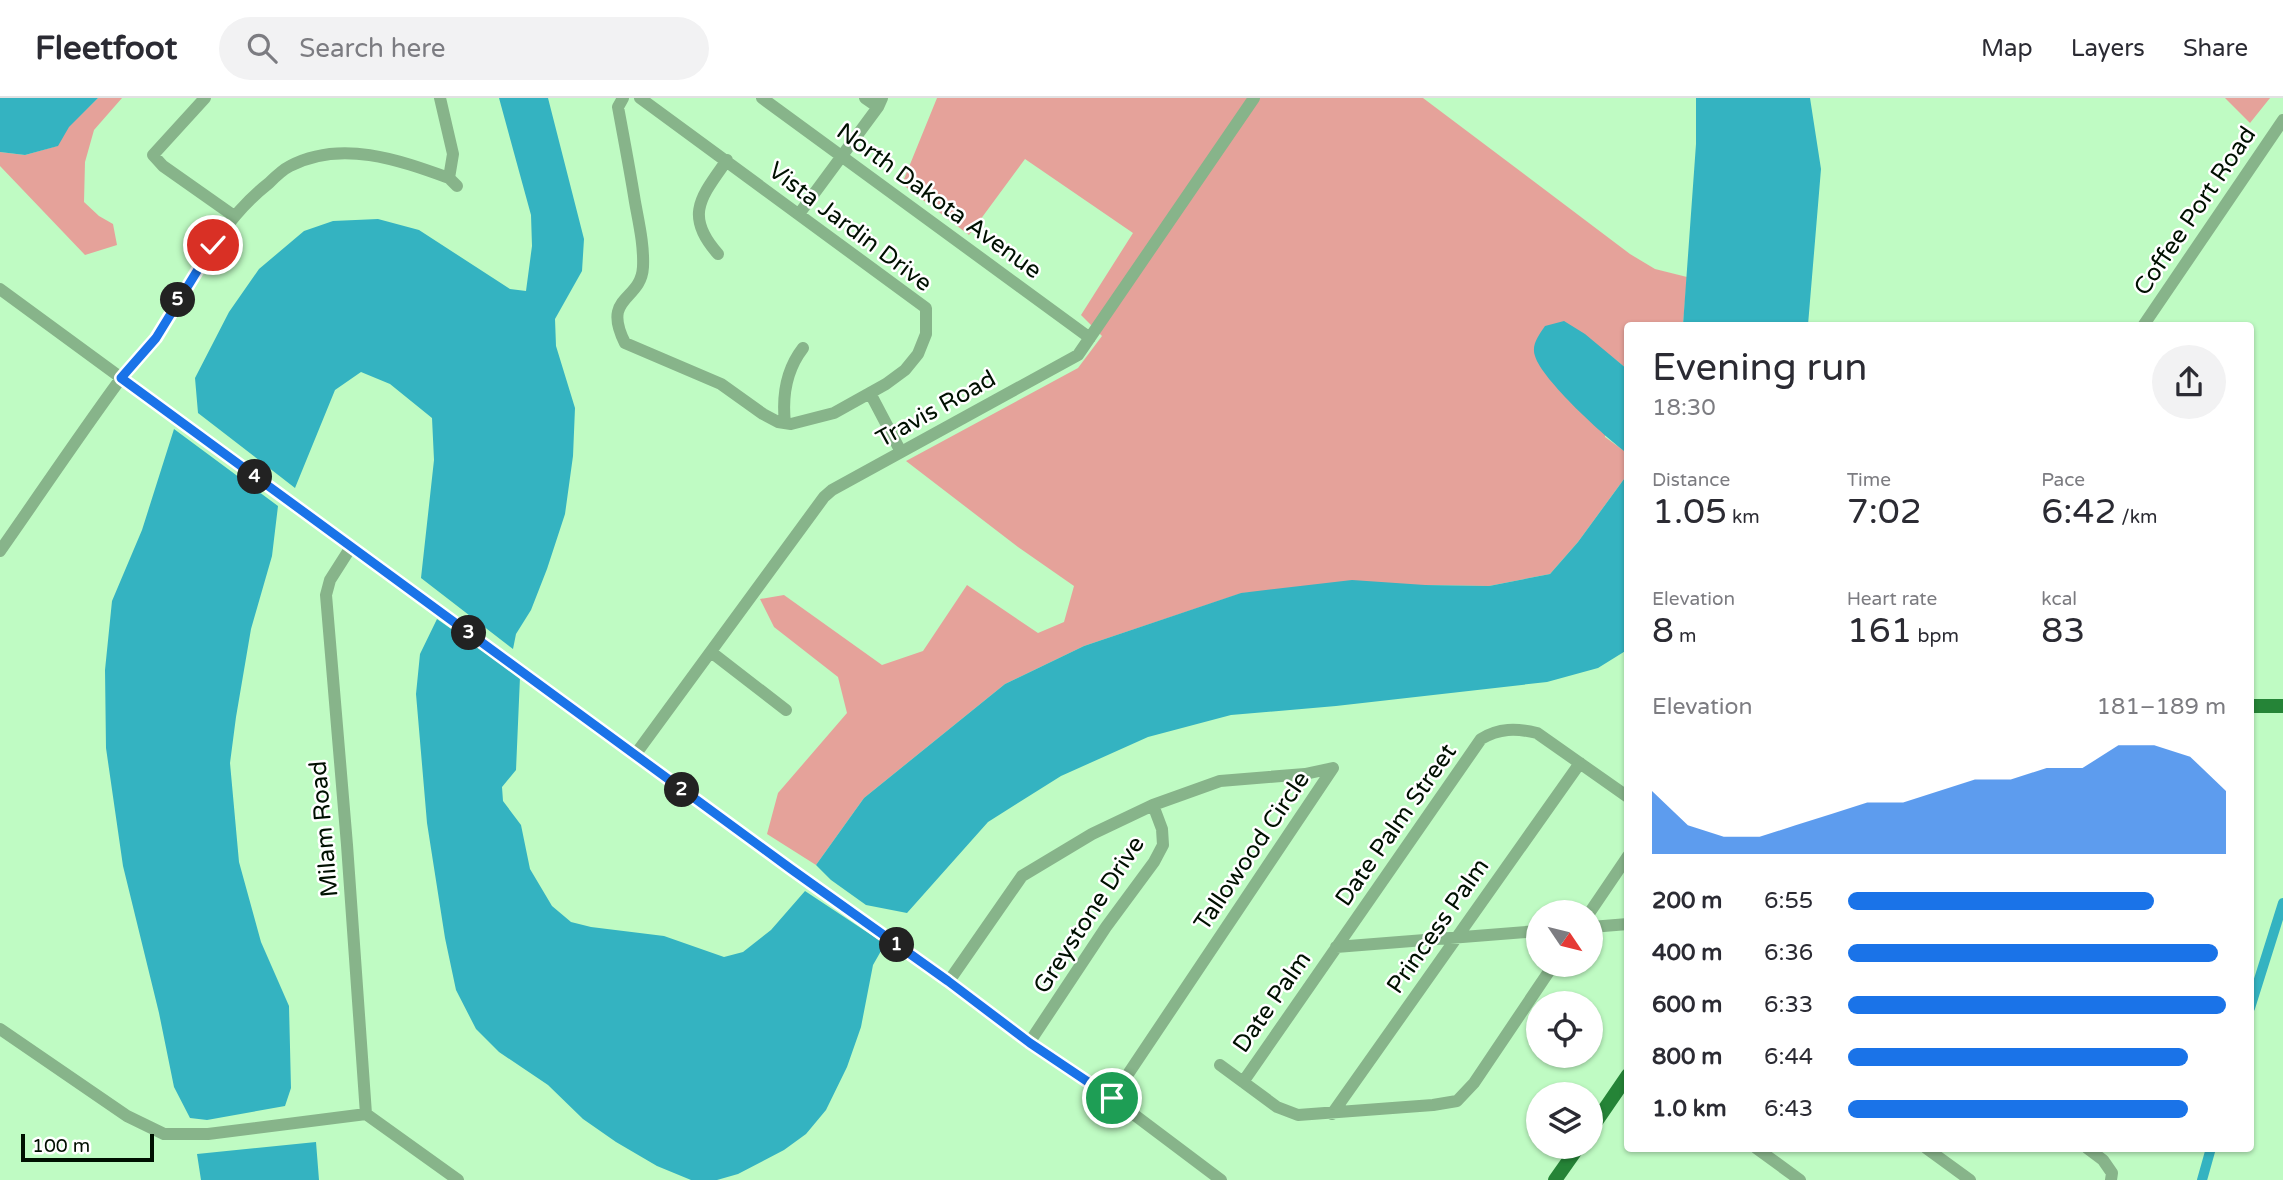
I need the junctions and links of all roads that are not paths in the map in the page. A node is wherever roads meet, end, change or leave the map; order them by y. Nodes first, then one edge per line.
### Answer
1 (205, 98) edge
2 (440, 98) edge
3 (623, 98) edge
4 (640, 98) edge
5 (762, 98) edge
6 (865, 98) edge
7 (1254, 98) edge
8 (880, 103) edge
9 (2283, 120) edge
10 (843, 158) junction
11 (727, 160) junction
12 (799, 214) junction
13 (234, 216) junction
14 (718, 254) dead end
15 (0, 289) edge
16 (2146, 322) edge
17 (1090, 338) junction
18 (803, 348) dead end
19 (121, 378) junction
20 (870, 393) junction
21 (785, 423) junction
22 (901, 452) junction
23 (351, 547) junction
24 (0, 551) edge
25 (711, 652) junction
26 (2254, 706) edge
27 (2283, 706) edge
28 (786, 710) dead end
29 (635, 755) junction
30 (1580, 762) junction
31 (1624, 794) edge
32 (1153, 805) junction
33 (1624, 862) edge
34 (1598, 900) edge
35 (1624, 924) edge
36 (1603, 926) edge
37 (1526, 932) edge
38 (1456, 938) junction
39 (1336, 947) junction
40 (1545, 977) edge
41 (948, 981) junction
42 (0, 1028) edge
43 (1030, 1043) junction
44 (1220, 1065) dead end
45 (1624, 1081) edge
46 (1243, 1082) junction
47 (1112, 1098) junction
48 (1603, 1111) edge
49 (366, 1114) junction
50 (1332, 1114) junction
51 (1762, 1152) edge
52 (1932, 1152) edge
53 (2092, 1152) edge
54 (1570, 1159) edge
55 (458, 1180) edge
56 (1222, 1180) edge
57 (1555, 1180) edge
58 (1800, 1180) edge
59 (1970, 1180) edge
60 (2111, 1180) edge

1 - 13 street
2 - 13 street
3 - 21 street
4 - 11 street, Vista Jardin Drive
5 - 10 street, North Dakota Avenue
6 - 8 street
7 - 17 street, Travis Road
8 - 10 street
9 - 16 street, Coffee Port Road
10 - 12 street
10 - 17 street, North Dakota Avenue
11 - 12 street, Vista Jardin Drive
11 - 14 street
12 - 20 street, Vista Jardin Drive
13 - 19 street
15 - 19 street
17 - 22 street, Travis Road
18 - 21 street
19 - 23 street
19 - 24 street
20 - 21 street, Vista Jardin Drive
20 - 22 street
22 - 25 street, Travis Road
23 - 29 street
23 - 49 street, Milam Road
25 - 28 street
25 - 29 street, Travis Road
26 - 27 main road
29 - 41 street
30 - 31 street
30 - 38 street, Princess Palm
30 - 39 street, Date Palm Street
32 - 41 street, Tallowood Circle
32 - 43 street, Greystone Drive
32 - 47 street, Tallowood Circle
33 - 34 street
35 - 36 street
37 - 38 street
38 - 39 street
38 - 50 street, Princess Palm
39 - 46 street, Date Palm
40 - 50 street
41 - 43 street
42 - 49 street
43 - 47 street
44 - 46 street
45 - 48 main road
46 - 50 street
47 - 56 street
49 - 55 street
51 - 58 street
52 - 59 street
53 - 60 street
54 - 57 main road

